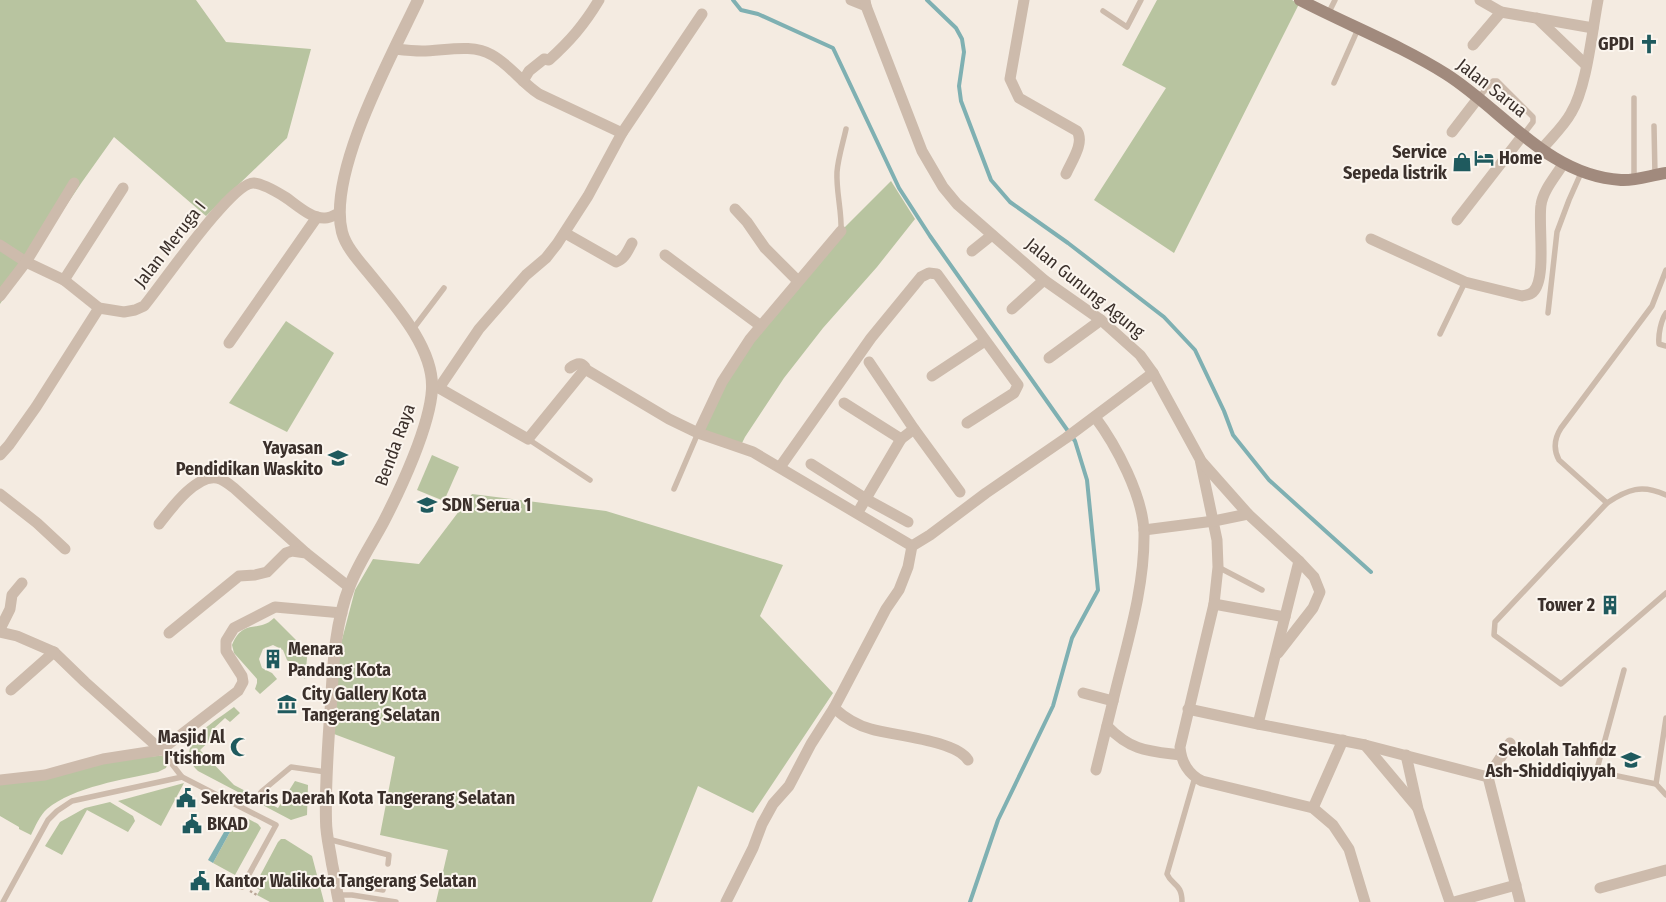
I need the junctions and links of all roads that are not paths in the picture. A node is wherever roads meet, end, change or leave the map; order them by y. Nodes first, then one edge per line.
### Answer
1 (418, 0) edge
2 (599, 0) edge
3 (851, 0) edge
4 (1024, 0) edge
5 (1141, 0) edge
6 (1300, 0) edge
7 (1335, 0) edge
8 (1480, 0) edge
9 (1598, 0) edge
10 (866, 3) edge
11 (1103, 11) dead end
12 (1501, 12) junction
13 (702, 14) dead end
14 (1328, 14) junction
15 (1537, 18) junction
16 (1593, 28) junction
17 (1358, 29) junction
18 (1473, 46) dead end
19 (395, 49) junction
20 (1586, 65) junction
21 (523, 81) junction
22 (1334, 83) dead end
23 (1479, 97) junction
24 (1634, 98) dead end
25 (1654, 126) dead end
26 (846, 129) dead end
27 (1452, 132) dead end
28 (622, 133) junction
29 (1523, 135) junction
30 (1542, 149) junction
31 (1563, 164) junction
32 (1581, 173) junction
33 (1066, 174) dead end
34 (1660, 174) edge
35 (1634, 180) junction
36 (74, 184) dead end
37 (122, 188) dead end
38 (735, 209) dead end
39 (339, 214) junction
40 (317, 217) junction
41 (1457, 220) dead end
42 (841, 231) joint
43 (565, 233) junction
44 (992, 235) junction
45 (1371, 239) dead end
46 (632, 243) dead end
47 (0, 245) edge
48 (972, 251) dead end
49 (665, 256) dead end
50 (26, 262) junction
51 (1666, 270) edge
52 (64, 280) junction
53 (1044, 280) junction
54 (798, 281) junction
55 (1465, 282) junction
56 (444, 288) dead end
57 (0, 296) edge
58 (99, 308) junction
59 (1012, 308) dead end
60 (1548, 312) dead end
61 (1666, 313) edge
62 (1101, 320) junction
63 (761, 326) junction
64 (413, 329) junction
65 (1440, 334) dead end
66 (985, 341) junction
67 (229, 343) dead end
68 (1666, 346) edge
69 (1049, 358) dead end
70 (869, 362) dead end
71 (570, 368) dead end
72 (585, 369) junction
73 (1154, 373) junction
74 (932, 376) dead end
75 (435, 388) junction
76 (844, 402) dead end
77 (1095, 417) junction
78 (967, 423) dead end
79 (914, 429) junction
80 (698, 433) junction
81 (528, 439) junction
82 (901, 439) junction
83 (0, 455) edge
84 (1200, 459) junction
85 (811, 464) dead end
86 (780, 467) junction
87 (590, 480) dead end
88 (674, 489) dead end
89 (960, 492) dead end
90 (0, 494) edge
91 (1666, 495) edge
92 (866, 498) junction
93 (1607, 503) junction
94 (858, 512) junction
95 (1248, 514) junction
96 (1214, 521) junction
97 (908, 522) dead end
98 (159, 524) dead end
99 (1144, 530) junction
100 (912, 546) junction
101 (65, 549) dead end
102 (306, 553) junction
103 (1299, 561) junction
104 (1218, 567) junction
105 (22, 583) dead end
106 (349, 587) junction
107 (1262, 590) dead end
108 (1666, 593) edge
109 (1214, 604) junction
110 (342, 614) junction
111 (1285, 617) junction
112 (0, 631) edge
113 (169, 633) dead end
114 (54, 652) junction
115 (1276, 657) junction
116 (1624, 670) dead end
117 (11, 690) dead end
118 (1084, 693) dead end
119 (1113, 701) junction
120 (834, 708) junction
121 (1188, 709) junction
122 (1666, 718) edge
123 (1258, 724) junction
124 (1107, 726) junction
125 (1343, 740) junction
126 (1510, 743) dead end
127 (1365, 745) junction
128 (161, 750) junction
129 (1180, 755) junction
130 (1406, 755) junction
131 (968, 760) dead end
132 (1096, 770) dead end
133 (326, 772) junction
134 (182, 776) junction
135 (1195, 777) junction
136 (1488, 777) junction
137 (0, 780) edge
138 (1656, 784) junction
139 (261, 792) dead end
140 (1666, 795) edge
141 (1313, 808) junction
142 (1418, 809) junction
143 (328, 839) junction
144 (388, 864) dead end
145 (1666, 870) edge
146 (1516, 884) junction
147 (242, 887) dead end
148 (383, 888) dead end
149 (1600, 888) dead end
150 (338, 893) edge
151 (3, 902) edge
152 (396, 902) edge
153 (726, 902) edge
154 (1182, 902) edge
155 (1365, 902) edge
156 (1450, 902) edge
157 (1454, 902) edge
158 (1520, 902) edge

1 - 19 street, Benda Raya
2 - 21 street
3 - 10 street
4 - 33 street
5 - 11 lane
6 - 14 main road, Jalan Sarua
7 - 14 lane
8 - 12 street
9 - 16 street
10 - 44 street, Jalan Gunung Agung
12 - 15 street
12 - 18 street
13 - 28 street
14 - 17 main road, Jalan Sarua
15 - 16 street
15 - 20 street
16 - 20 street
17 - 22 lane
17 - 23 main road, Jalan Sarua
19 - 21 street
19 - 39 street, Benda Raya
20 - 30 street
21 - 28 street
23 - 27 street
23 - 29 main road, Jalan Sarua
23 - 29 lane
24 - 35 lane
25 - 34 lane
26 - 42 lane
28 - 43 street
29 - 30 main road, Jalan Sarua
29 - 41 street
30 - 31 main road, Jalan Sarua
31 - 32 main road, Jalan Sarua
31 - 55 street
32 - 35 main road, Jalan Sarua
32 - 60 lane
34 - 35 main road, Jalan Sarua
36 - 50 street
37 - 52 street
38 - 54 street
39 - 40 street
39 - 64 street, Benda Raya
40 - 58 street, Jalan Meruga I
40 - 67 street
42 - 54 street
43 - 46 street
43 - 75 street
44 - 48 street
44 - 53 street, Jalan Gunung Agung
45 - 55 street
47 - 50 street, Jalan Meruga I
49 - 63 street
50 - 52 street, Jalan Meruga I
50 - 57 street
51 - 93 lane
52 - 58 street, Jalan Meruga I
53 - 59 street
53 - 62 street, Jalan Gunung Agung
54 - 63 street
55 - 65 lane
56 - 64 lane
58 - 83 street
61 - 68 lane
62 - 69 street
62 - 73 street, Jalan Gunung Agung
63 - 80 street
64 - 75 street, Benda Raya
66 - 74 street
66 - 78 street
66 - 86 street
70 - 79 street
71 - 72 street
72 - 80 street
72 - 81 street
73 - 77 street
73 - 84 street, Jalan Gunung Agung
75 - 81 street
75 - 106 street, Benda Raya
76 - 82 street
77 - 99 street
77 - 100 street
79 - 82 street
79 - 89 street
80 - 86 street
80 - 88 lane
81 - 87 lane
82 - 92 street
84 - 95 street
84 - 96 street, Jalan Gunung Agung
85 - 92 street
86 - 94 street
90 - 101 street
91 - 93 lane
92 - 94 street
92 - 97 street
93 - 108 lane
94 - 100 street
95 - 96 street
95 - 103 street
96 - 99 street
96 - 104 street, Jalan Gunung Agung
98 - 102 street
99 - 119 street
100 - 120 street
102 - 106 street
102 - 113 street
103 - 111 street
103 - 115 street
104 - 107 lane
104 - 109 street, Jalan Gunung Agung
105 - 112 street
106 - 110 street, Benda Raya
109 - 111 street
109 - 121 street, Jalan Gunung Agung
110 - 128 street
110 - 133 street, Benda Raya
111 - 115 street
112 - 114 street
114 - 117 street
114 - 128 street
115 - 123 street
116 - 138 lane
118 - 119 street
119 - 124 street
120 - 131 street
120 - 153 street
121 - 123 street
121 - 129 street, Jalan Gunung Agung
122 - 138 lane
123 - 125 street
124 - 129 street
124 - 132 street
125 - 127 street
125 - 141 street
126 - 136 street
127 - 130 street
127 - 142 street
128 - 134 lane
128 - 137 street
129 - 135 street
130 - 136 street
130 - 142 street
133 - 139 lane
133 - 143 street, Benda Raya
134 - 147 lane
134 - 151 lane
135 - 141 street
135 - 154 lane
136 - 146 street
138 - 140 lane
141 - 155 street
142 - 156 street
143 - 144 lane
143 - 150 street, Benda Raya
145 - 149 street
146 - 157 street
146 - 158 street
148 - 150 lane
150 - 152 lane

